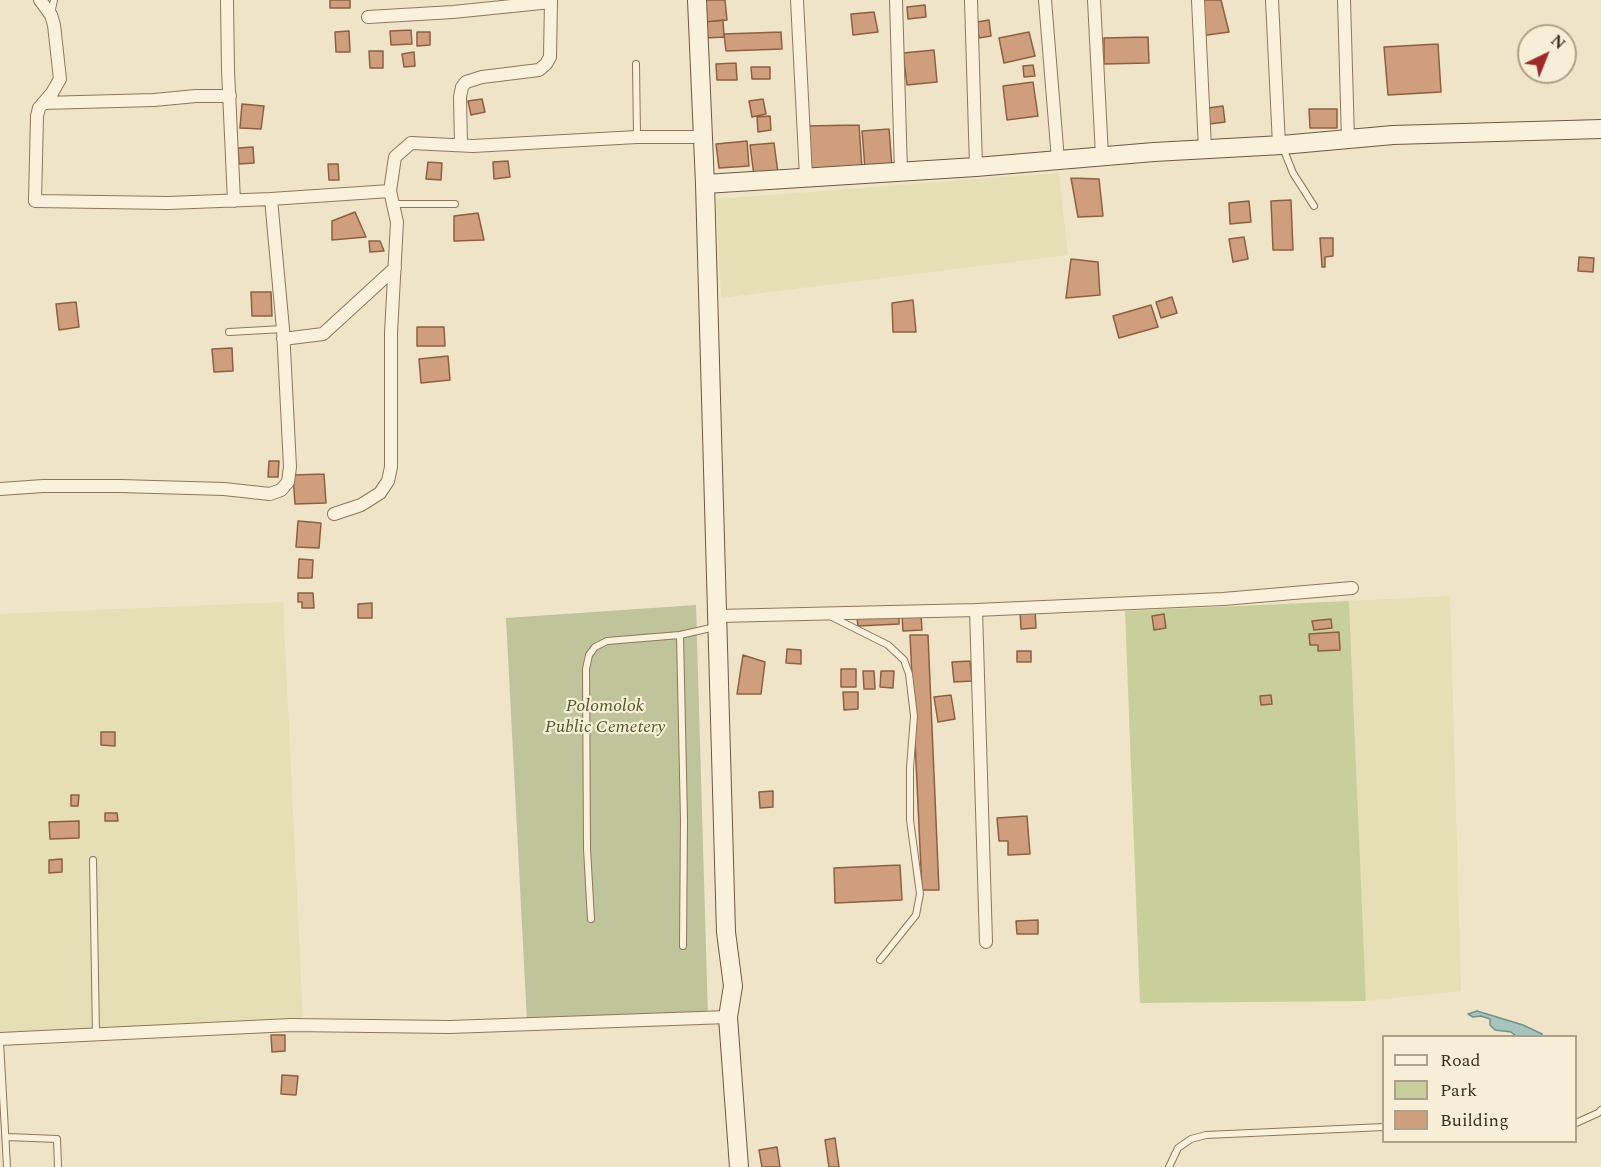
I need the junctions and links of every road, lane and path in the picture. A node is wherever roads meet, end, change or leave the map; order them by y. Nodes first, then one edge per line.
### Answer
1 (40, 0) edge
2 (54, 0) edge
3 (227, 0) edge
4 (697, 0) edge
5 (797, 0) edge
6 (896, 0) edge
7 (971, 0) edge
8 (1046, 0) edge
9 (1095, 0) edge
10 (1198, 0) edge
11 (1272, 0) edge
12 (1344, 0) edge
13 (551, 1) edge
14 (51, 15) junction
15 (368, 17) dead end
16 (636, 64) dead end
17 (230, 96) junction
18 (43, 103) junction
19 (1601, 129) edge
20 (637, 137) junction
21 (703, 137) junction
22 (1348, 139) junction
23 (461, 145) junction
24 (1281, 145) junction
25 (1205, 149) junction
26 (1102, 156) junction
27 (1058, 160) junction
28 (976, 167) junction
29 (901, 171) junction
30 (806, 177) junction
31 (705, 184) junction
32 (390, 191) junction
33 (272, 199) junction
34 (234, 201) junction
35 (393, 204) junction
36 (455, 204) dead end
37 (1314, 206) dead end
38 (395, 268) junction
39 (229, 332) dead end
40 (283, 334) junction
41 (0, 489) edge
42 (334, 514) dead end
43 (1352, 588) dead end
44 (975, 610) junction
45 (823, 613) junction
46 (718, 621) junction
47 (680, 635) junction
48 (93, 860) dead end
49 (591, 919) dead end
50 (986, 942) dead end
51 (683, 946) dead end
52 (880, 960) dead end
53 (728, 1017) junction
54 (96, 1034) junction
55 (0, 1041) edge
56 (2, 1107) edge
57 (1601, 1110) edge
58 (1577, 1122) edge
59 (1382, 1127) edge
60 (7, 1137) junction
61 (7, 1167) edge
62 (58, 1167) edge
63 (739, 1167) edge
64 (1169, 1167) edge

1 - 14 street
2 - 14 lane
3 - 17 street
4 - 21 street
5 - 30 street
6 - 29 street
7 - 28 street
8 - 27 street
9 - 26 street
10 - 25 street
11 - 24 street
12 - 22 street
13 - 15 street
13 - 23 street
14 - 18 street
16 - 20 lane
17 - 18 street
17 - 34 street
18 - 34 street
19 - 22 street
20 - 21 street
20 - 23 street
21 - 31 street
22 - 24 street
23 - 32 street
24 - 25 street
24 - 37 lane
25 - 26 street
26 - 27 street
27 - 28 street
28 - 29 street
29 - 30 street
30 - 31 street
31 - 46 street
32 - 33 street
32 - 35 street
33 - 34 street
33 - 40 street
35 - 36 lane
35 - 38 street
38 - 40 street
38 - 42 street
39 - 40 lane
40 - 41 street
43 - 44 street
44 - 45 street
44 - 50 street
45 - 46 street
45 - 52 lane
46 - 47 lane
46 - 53 street
47 - 49 lane
47 - 51 lane
48 - 54 lane
53 - 54 street
53 - 63 street
54 - 55 street
55 - 56 lane
56 - 60 lane
57 - 58 lane
59 - 64 lane
60 - 61 lane
60 - 62 lane

